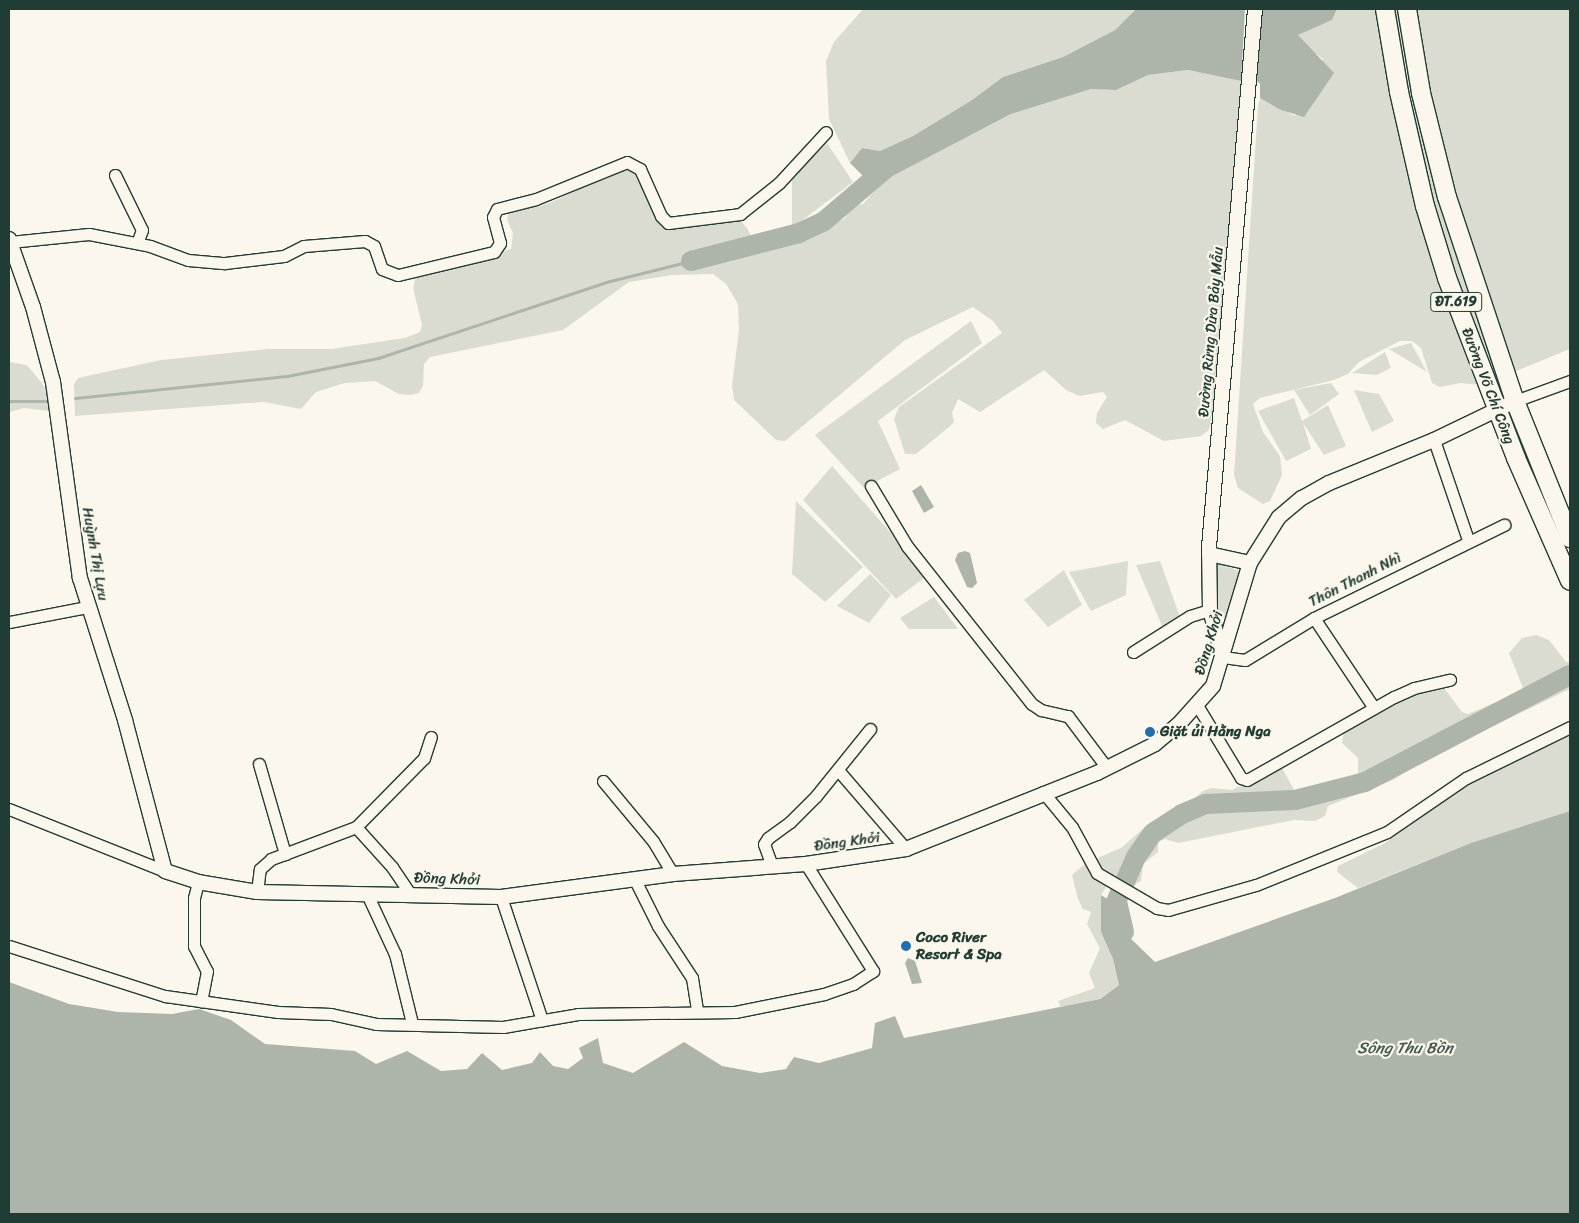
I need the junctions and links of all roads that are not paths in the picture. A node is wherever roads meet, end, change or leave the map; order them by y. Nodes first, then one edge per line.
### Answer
1 (1255, 9) edge
2 (1385, 9) edge
3 (1407, 9) edge
4 (826, 132) dead end
5 (115, 175) dead end
6 (9, 240) edge
7 (137, 243) junction
8 (1570, 381) edge
9 (1515, 401) junction
10 (1496, 409) junction
11 (1434, 440) junction
12 (871, 486) dead end
13 (1504, 524) dead end
14 (1570, 538) edge
15 (1468, 540) junction
16 (1209, 554) junction
17 (1250, 563) junction
18 (1570, 581) edge
19 (88, 607) junction
20 (1210, 610) junction
21 (1314, 618) junction
22 (9, 622) edge
23 (1133, 652) dead end
24 (1223, 657) junction
25 (1450, 680) dead end
26 (1197, 705) junction
27 (1374, 708) junction
28 (1570, 727) edge
29 (870, 729) dead end
30 (431, 737) dead end
31 (260, 764) dead end
32 (1107, 768) junction
33 (838, 770) junction
34 (603, 781) dead end
35 (1043, 792) junction
36 (9, 809) edge
37 (356, 828) junction
38 (906, 849) junction
39 (285, 854) junction
40 (806, 864) junction
41 (772, 866) junction
42 (165, 871) junction
43 (673, 874) junction
44 (635, 880) junction
45 (198, 882) junction
46 (257, 892) junction
47 (367, 894) junction
48 (410, 894) junction
49 (501, 897) junction
50 (9, 946) edge
51 (201, 1001) junction
52 (696, 1011) junction
53 (542, 1020) junction
54 (412, 1023) junction

1 - 16 street, Đường Rừng Dừa Bảy Mẫu
2 - 10 main road, Đường Võ Chí Công / ĐT.619
3 - 9 main road, Đường Võ Chí Công / ĐT.619
4 - 7 street
5 - 7 street
6 - 7 street
6 - 19 street, Huỳnh Thị Lựu
8 - 9 street
9 - 10 street, Đồng Khởi
9 - 14 main road, Đường Võ Chí Công / ĐT.619
10 - 11 street, Đồng Khởi
10 - 18 main road, Đường Võ Chí Công / ĐT.619
11 - 15 street
11 - 17 street, Đồng Khởi
12 - 32 street
13 - 15 street, Thôn Thanh Nhì
15 - 21 street, Thôn Thanh Nhì
16 - 17 street
16 - 20 street, Đường Rừng Dừa Bảy Mẫu
17 - 24 street, Đồng Khởi
19 - 22 street
19 - 42 street, Huỳnh Thị Lựu
20 - 23 street
20 - 24 street, Đường Rừng Dừa Bảy Mẫu
21 - 24 street, Thôn Thanh Nhì
21 - 27 street
24 - 26 street, Đồng Khởi
25 - 27 street
26 - 27 street
26 - 32 street, Đồng Khởi
28 - 35 street
29 - 33 street
30 - 37 street
31 - 39 street
32 - 35 street, Đồng Khởi
33 - 38 street
33 - 41 street
34 - 43 street
35 - 38 street, Đồng Khởi
36 - 42 street, Đồng Khởi
37 - 39 street
37 - 48 street
38 - 40 street, Đồng Khởi
39 - 46 street
40 - 41 street, Đồng Khởi
40 - 52 street
41 - 43 street, Đồng Khởi
42 - 45 street, Đồng Khởi
43 - 44 street, Đồng Khởi
44 - 49 street, Đồng Khởi
44 - 52 street
45 - 46 street, Đồng Khởi
45 - 51 street
46 - 47 street, Đồng Khởi
47 - 48 street, Đồng Khởi
47 - 54 street
48 - 49 street, Đồng Khởi
49 - 53 street
50 - 51 street
51 - 54 street
52 - 53 street
53 - 54 street

